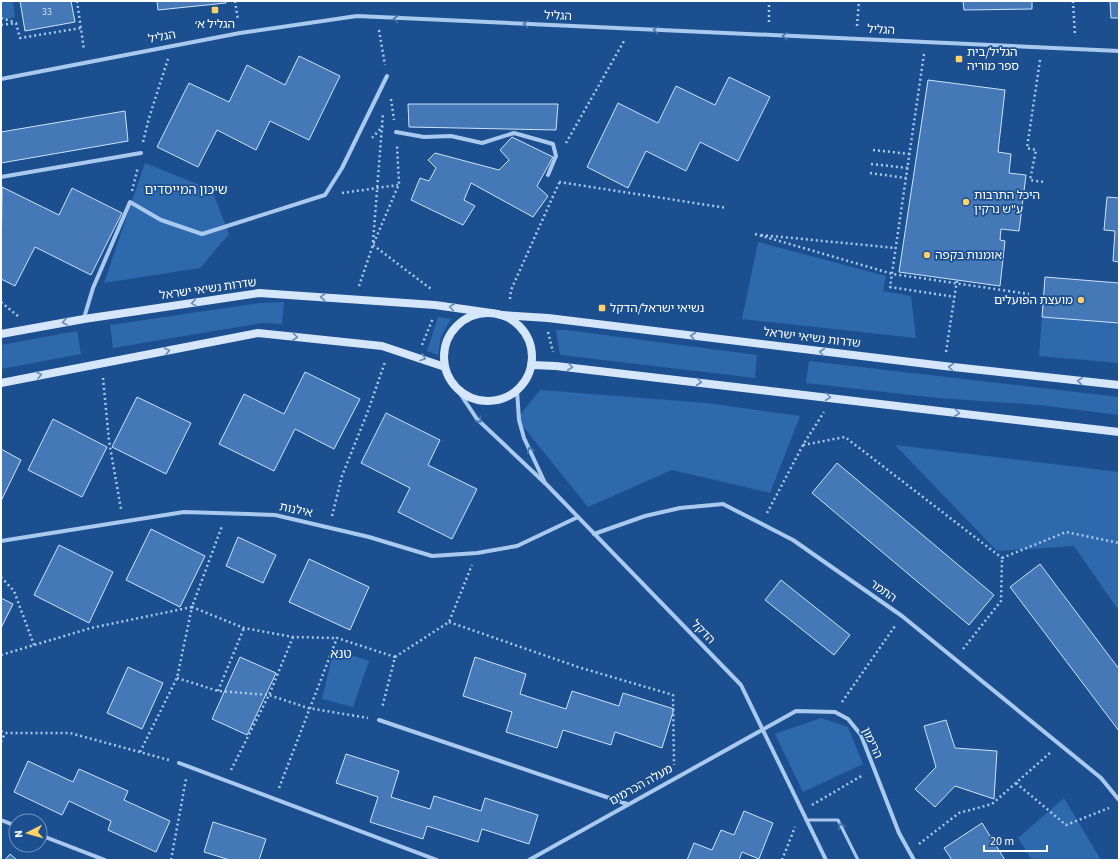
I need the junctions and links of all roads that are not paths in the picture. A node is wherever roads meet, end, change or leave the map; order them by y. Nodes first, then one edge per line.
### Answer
1 (1119, 51) edge
2 (387, 76) dead end
3 (1, 79) edge
4 (396, 132) road end
5 (141, 153) dead end
6 (548, 175) road end
7 (1, 177) edge
8 (491, 312) junction
9 (501, 315) junction
10 (84, 319) junction
11 (1, 334) edge
12 (531, 365) junction
13 (445, 366) junction
14 (1, 383) edge
15 (1119, 385) edge
16 (457, 388) junction
17 (517, 390) junction
18 (1119, 432) edge
19 (546, 485) junction
20 (578, 517) junction
21 (594, 534) junction
22 (1, 541) edge
23 (379, 720) road end
24 (762, 729) junction
25 (179, 763) road end
26 (1119, 800) edge
27 (628, 804) junction
28 (806, 820) junction
29 (48, 838) edge
30 (105, 860) edge
31 (437, 860) edge
32 (529, 860) edge
33 (826, 860) edge
34 (858, 860) edge
35 (914, 860) edge

1 -> 3 street, הגליל
2 - 10 street
4 - 6 street
5 - 7 street
8 - 9 main road
8 -> 10 main road, שדרות נשיאי ישראל
8 - 13 main road
9 - 12 main road
15 -> 9 main road, שדרות נשיאי ישראל
10 -> 11 main road, שדרות נשיאי ישראל
12 - 17 main road
12 -> 18 main road
14 -> 13 main road
13 - 16 main road
16 - 17 main road
16 -> 19 street, הדקל
19 -> 17 street, הדקל
19 - 20 street, הדקל
20 - 21 street, הדקל
20 - 22 street, אילנות
21 - 24 street, הדקל
21 - 26 street, התמר
23 - 27 street
24 - 27 street, מעלה הכרמים
24 - 28 street, הדקל
24 - 35 street, הרימון
25 - 31 street
27 - 32 street, מעלה הכרמים
28 - 33 street, הדקל
34 -> 28 lane
29 - 30 street

